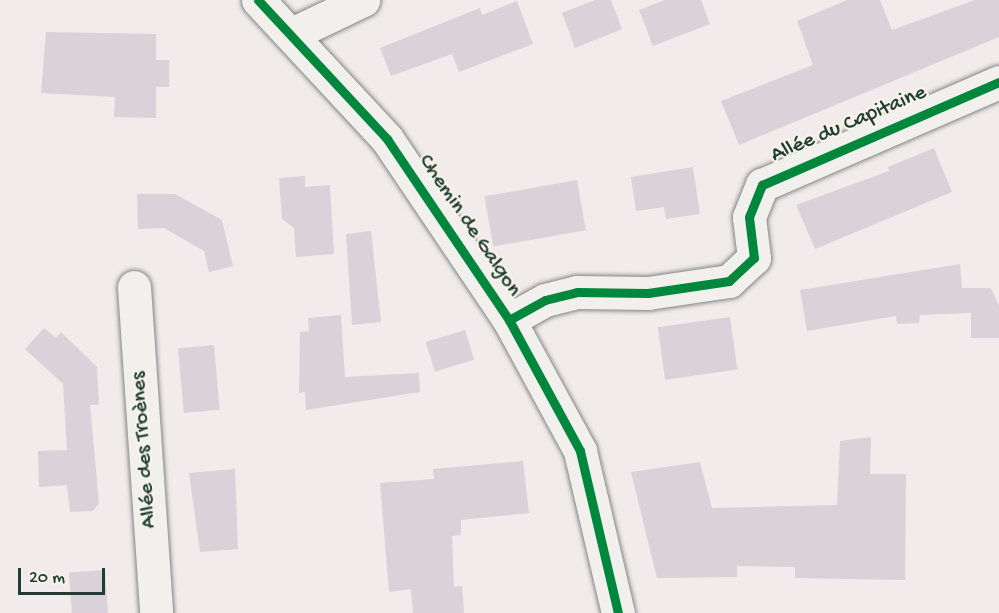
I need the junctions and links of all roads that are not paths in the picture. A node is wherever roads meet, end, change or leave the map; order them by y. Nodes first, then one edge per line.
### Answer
1 (258, 0) edge
2 (363, 0) edge
3 (292, 34) junction
4 (999, 82) edge
5 (134, 287) dead end
6 (509, 320) junction
7 (156, 613) edge
8 (618, 613) edge

1 - 3 street, Chemin de Galgon
2 - 3 street
3 - 6 street, Chemin de Galgon
4 - 6 street, Allée du Capitaine
5 - 7 street, Allée des Troènes
6 - 8 street, Chemin de Galgon

